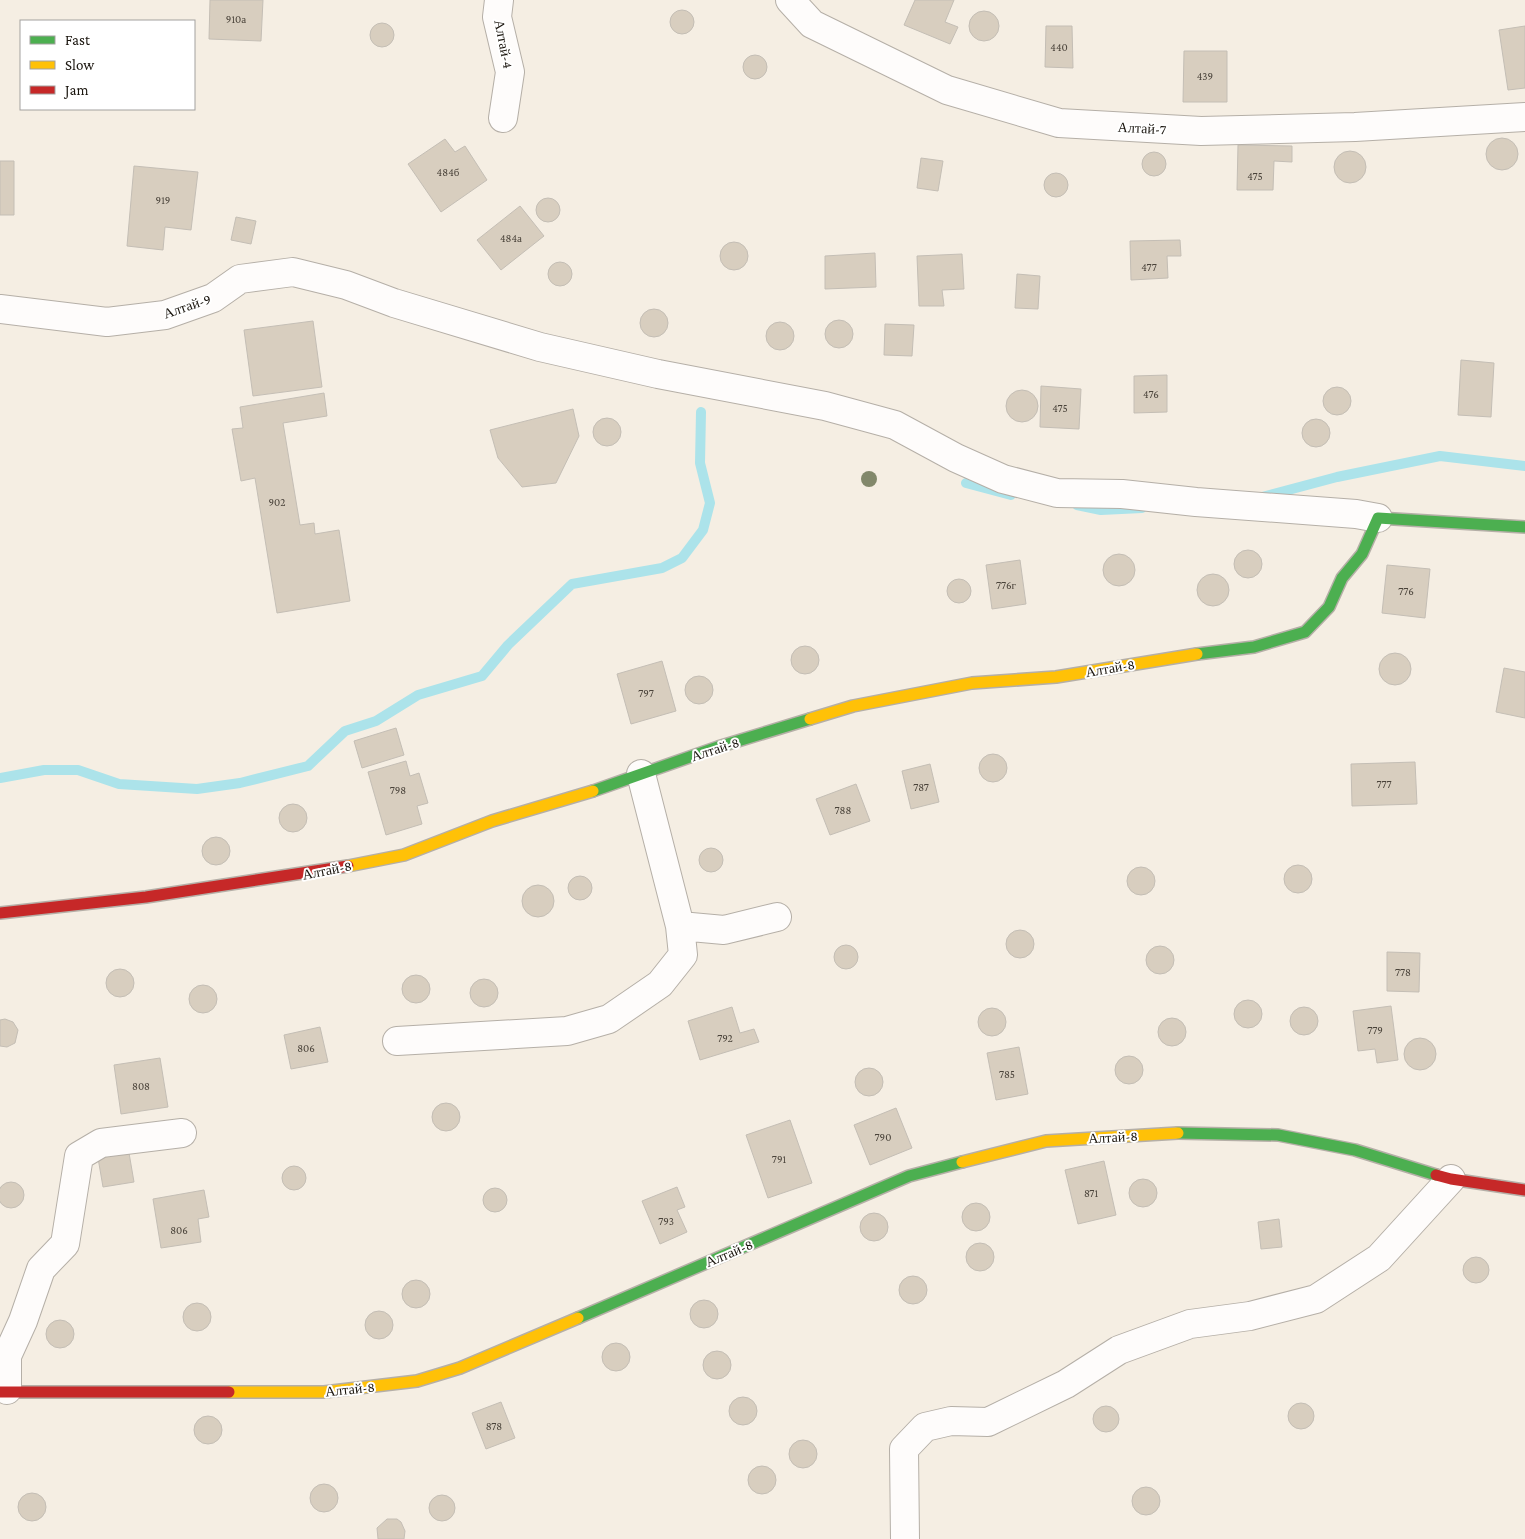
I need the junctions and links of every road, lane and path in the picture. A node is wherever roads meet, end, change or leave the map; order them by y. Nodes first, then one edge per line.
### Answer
1 (498, 0) edge
2 (790, 0) edge
3 (1525, 117) edge
4 (503, 118) dead end
5 (0, 309) edge
6 (1378, 518) junction
7 (1525, 527) edge
8 (642, 774) junction
9 (0, 913) edge
10 (778, 917) dead end
11 (680, 926) junction
12 (397, 1041) dead end
13 (182, 1133) dead end
14 (1451, 1179) junction
15 (1525, 1190) edge
16 (3, 1391) edge
17 (905, 1539) edge

1 - 4 street, Алтай-4
2 - 3 street, Алтай-7
5 - 6 street, Алтай-9
6 - 7 street
6 - 8 street, Алтай-8
8 - 9 street, Алтай-8
8 - 11 street
10 - 11 street
11 - 12 street
13 - 16 street, Алтай-8
14 - 15 street, Алтай-8
14 - 16 street, Алтай-8
14 - 17 street

